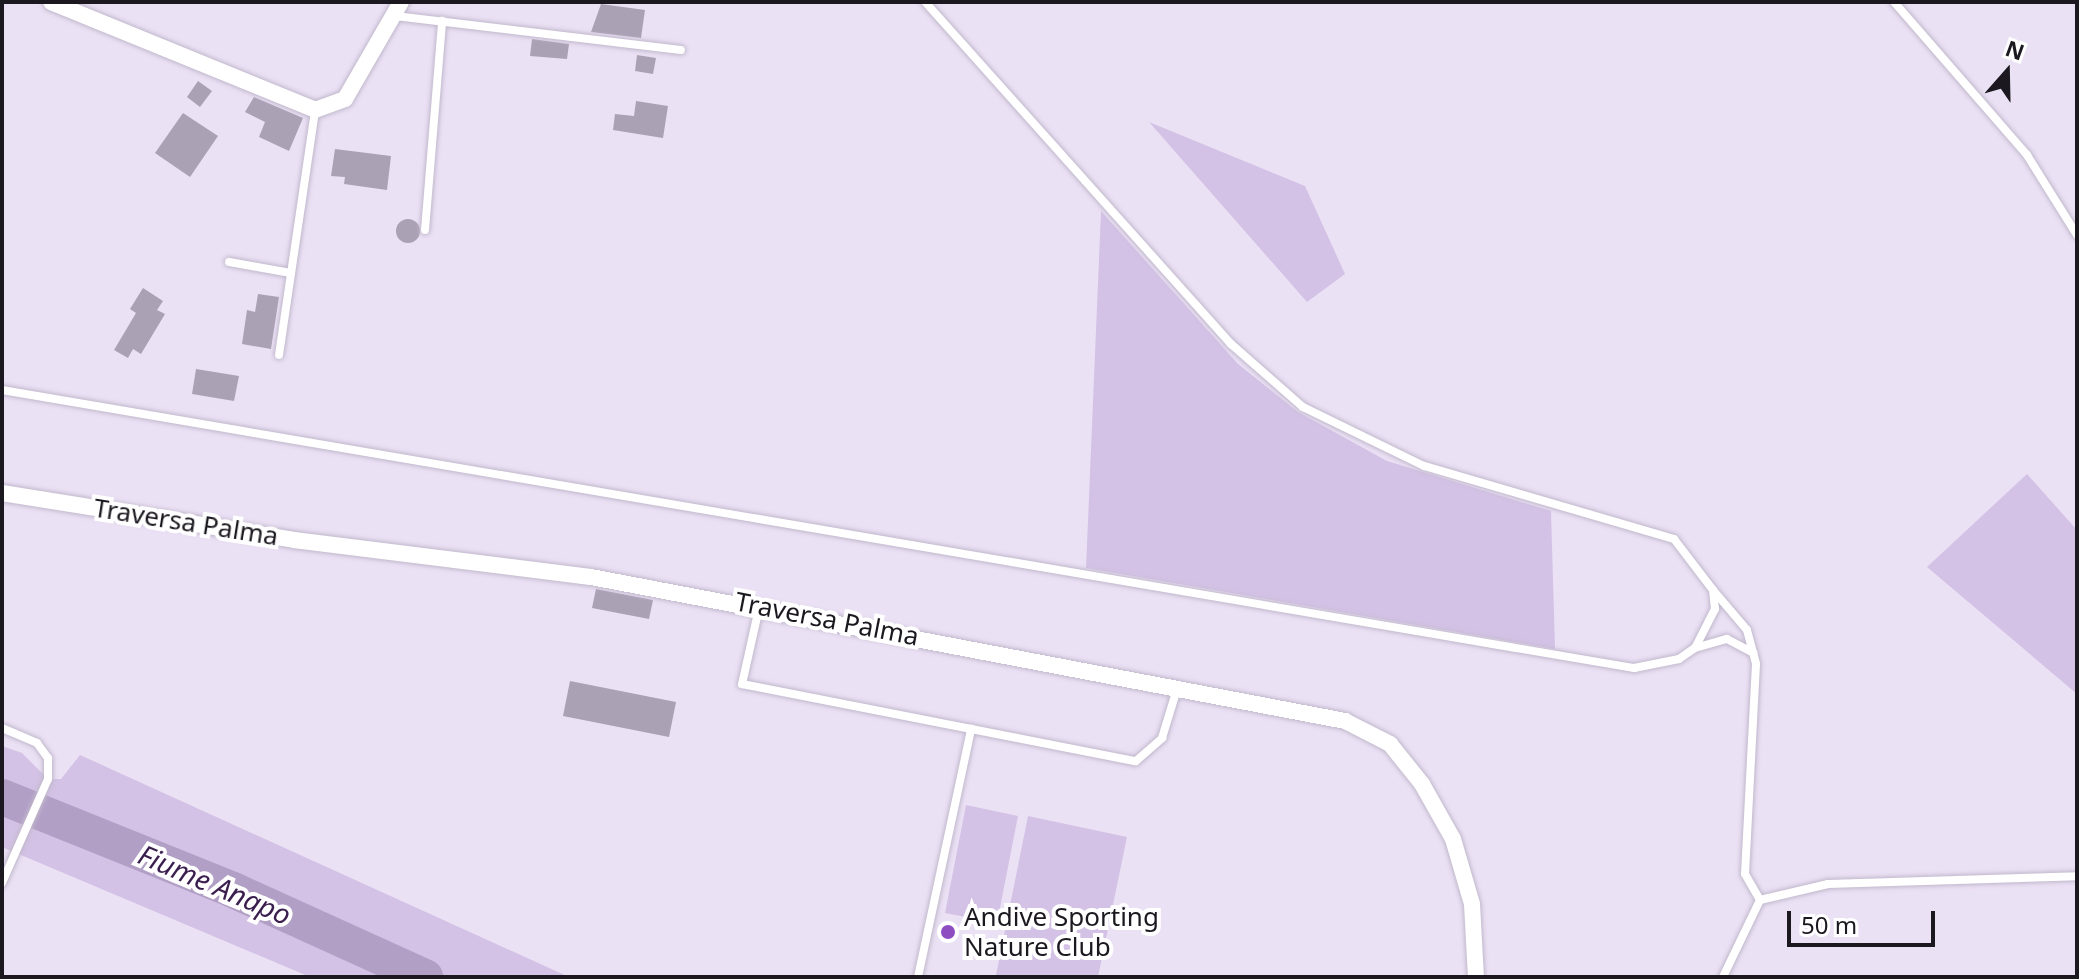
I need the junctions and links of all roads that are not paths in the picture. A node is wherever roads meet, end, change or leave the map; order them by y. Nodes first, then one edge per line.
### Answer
1 (51, 2) edge
2 (925, 2) edge
3 (1894, 2) edge
4 (398, 9) edge
5 (442, 21) junction
6 (681, 50) dead end
7 (315, 110) junction
8 (425, 230) dead end
9 (2077, 235) edge
10 (229, 262) dead end
11 (291, 273) junction
12 (279, 355) dead end
13 (2, 390) edge
14 (2, 493) edge
15 (1713, 590) junction
16 (760, 606) junction
17 (1695, 648) junction
18 (1754, 655) junction
19 (1178, 688) junction
20 (2, 728) edge
21 (971, 729) junction
22 (2077, 876) edge
23 (2, 883) edge
24 (1760, 900) junction
25 (918, 977) edge
26 (1476, 977) edge
27 (1723, 977) edge

1 - 7 street
2 - 15 lane
3 - 9 lane
4 - 5 lane
4 - 7 street
5 - 6 lane
5 - 8 lane
7 - 11 lane
10 - 11 lane
11 - 12 lane
13 - 17 lane
14 - 16 street, Traversa Palma
15 - 17 lane
15 - 18 lane
16 - 19 street, Traversa Palma
16 - 21 lane
17 - 18 lane
18 - 24 lane
19 - 21 lane
19 - 26 street, Traversa Palma
20 - 23 lane
21 - 25 lane
22 - 24 lane
24 - 27 lane

